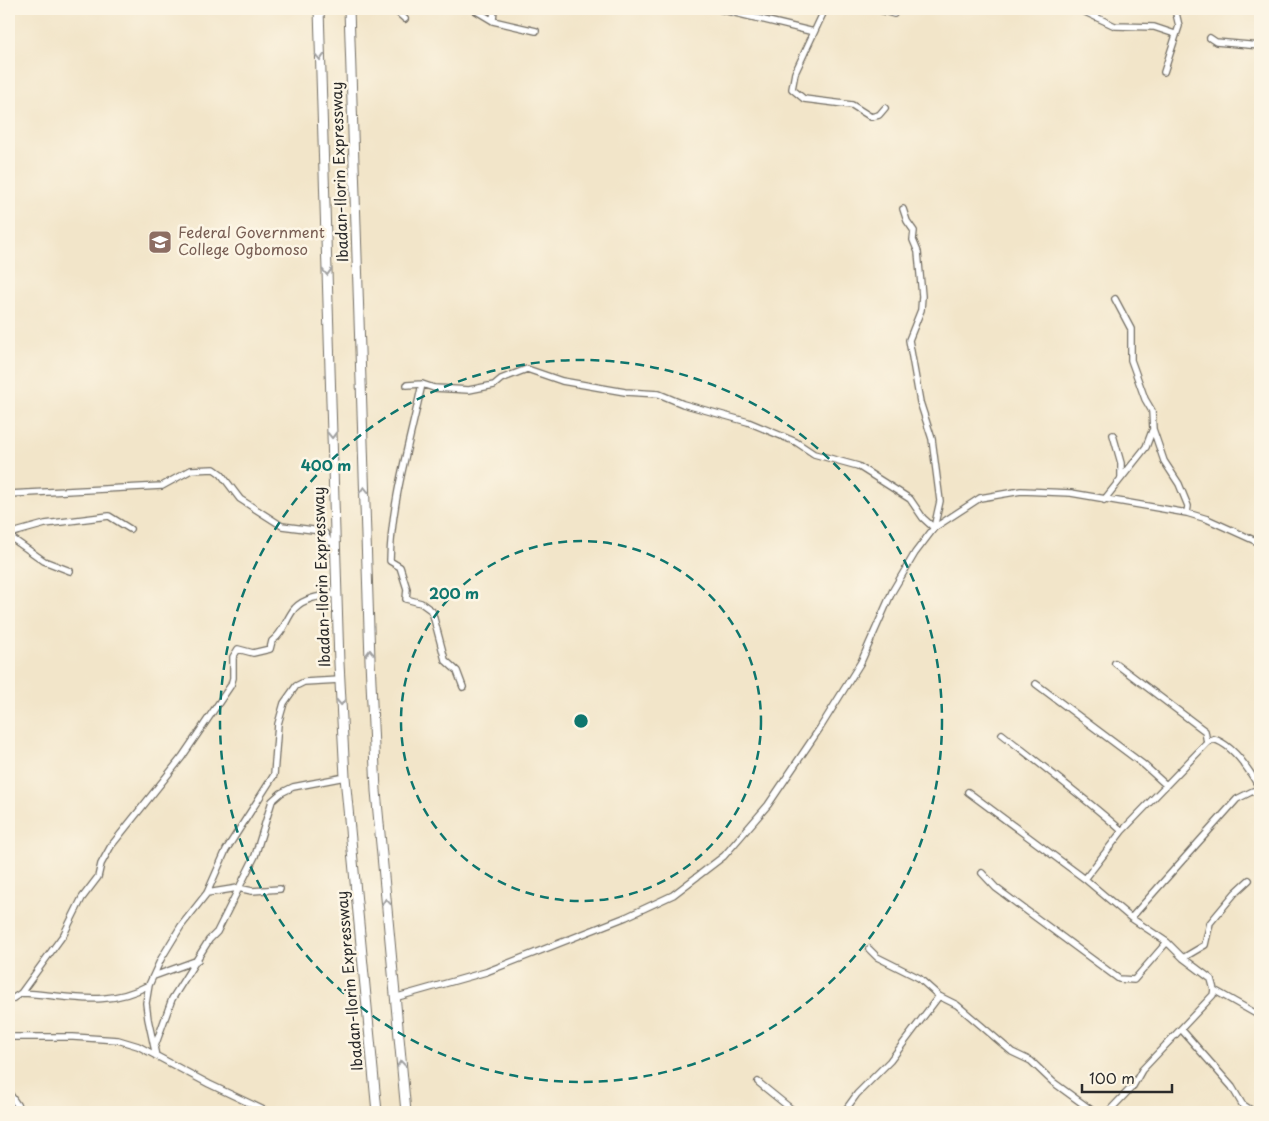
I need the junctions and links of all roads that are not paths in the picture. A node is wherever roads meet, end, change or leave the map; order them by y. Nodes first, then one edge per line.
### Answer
1 (319, 9) edge
2 (349, 9) edge
3 (394, 9) edge
4 (473, 9) edge
5 (494, 9) edge
6 (719, 9) edge
7 (756, 9) edge
8 (825, 9) edge
9 (876, 9) edge
10 (897, 9) edge
11 (1176, 9) edge
12 (1085, 12) dead end
13 (752, 16) junction
14 (405, 19) dead end
15 (493, 21) junction
16 (536, 31) dead end
17 (814, 32) junction
18 (1175, 34) junction
19 (1210, 38) dead end
20 (1260, 46) edge
21 (1164, 72) dead end
22 (885, 108) dead end
23 (903, 209) dead end
24 (1115, 299) dead end
25 (422, 384) junction
26 (407, 385) dead end
27 (1153, 429) junction
28 (1113, 435) dead end
29 (1120, 477) junction
30 (9, 494) edge
31 (1104, 500) junction
32 (1188, 513) junction
33 (934, 528) junction
34 (130, 529) dead end
35 (9, 534) edge
36 (9, 538) edge
37 (335, 542) junction
38 (1260, 543) edge
39 (70, 571) dead end
40 (336, 594) junction
41 (1114, 663) dead end
42 (340, 680) junction
43 (1036, 684) dead end
44 (463, 687) dead end
45 (1002, 734) dead end
46 (1207, 743) junction
47 (345, 777) junction
48 (1166, 785) junction
49 (1260, 789) edge
50 (968, 792) dead end
51 (1122, 831) junction
52 (982, 873) dead end
53 (1085, 878) junction
54 (1249, 880) dead end
55 (239, 888) junction
56 (280, 889) dead end
57 (207, 893) junction
58 (1131, 918) junction
59 (1167, 942) junction
60 (869, 950) dead end
61 (1183, 958) junction
62 (198, 960) junction
63 (154, 976) junction
64 (150, 984) junction
65 (1214, 990) junction
66 (21, 993) junction
67 (939, 996) junction
68 (394, 998) junction
69 (9, 1001) edge
70 (1260, 1016) edge
71 (1181, 1030) junction
72 (9, 1037) edge
73 (154, 1050) junction
74 (156, 1056) junction
75 (758, 1082) dead end
76 (9, 1093) edge
77 (247, 1100) junction
78 (22, 1112) edge
79 (258, 1112) edge
80 (268, 1112) edge
81 (377, 1112) edge
82 (406, 1112) edge
83 (795, 1112) edge
84 (844, 1112) edge
85 (1094, 1112) edge
86 (1108, 1112) edge
87 (1254, 1112) edge

1 -> 37 highway, Ibadan-Ilorin Expressway
68 -> 2 highway, Ibadan-Ilorin Expressway
3 - 14 street
4 - 15 street
5 - 15 street
6 - 13 street
7 - 13 street
8 - 17 street
9 - 10 street
11 - 18 street
12 - 18 street
13 - 17 street
15 - 16 street
17 - 22 street
18 - 21 street
19 - 20 street
23 - 33 street
24 - 27 street
25 - 26 street
25 - 33 street
25 - 44 street
27 - 29 street
27 - 32 street
28 - 29 street
29 - 31 street
30 - 37 street
31 - 32 street
31 - 33 street
32 - 38 street
33 - 68 street
34 - 35 street
36 - 39 street
37 - 40 highway, Ibadan-Ilorin Expressway
40 - 42 highway, Ibadan-Ilorin Expressway
40 - 66 street
41 - 46 street
42 -> 47 highway, Ibadan-Ilorin Expressway
42 - 57 street
43 - 48 street
45 - 51 street
46 - 48 street
46 - 49 street
47 - 55 street
47 - 81 highway, Ibadan-Ilorin Expressway
48 - 51 street
49 - 58 street
50 - 53 street
51 - 53 street
52 - 59 street
53 - 58 street
54 - 61 street
55 - 56 street
55 - 57 street
55 - 62 street
57 - 63 street
58 - 59 street
59 - 61 street
60 - 67 street
61 - 65 street
62 - 63 street
62 - 73 street
63 - 64 street
64 - 66 street
64 - 73 street
65 - 70 street
65 - 71 street
66 - 69 street
67 - 84 street
67 - 85 street
82 -> 68 highway, Ibadan-Ilorin Expressway
71 - 86 street
71 - 87 street
72 - 74 street
73 - 74 street
74 - 77 street
75 - 83 street
76 - 78 street
77 - 79 street
77 - 80 street

